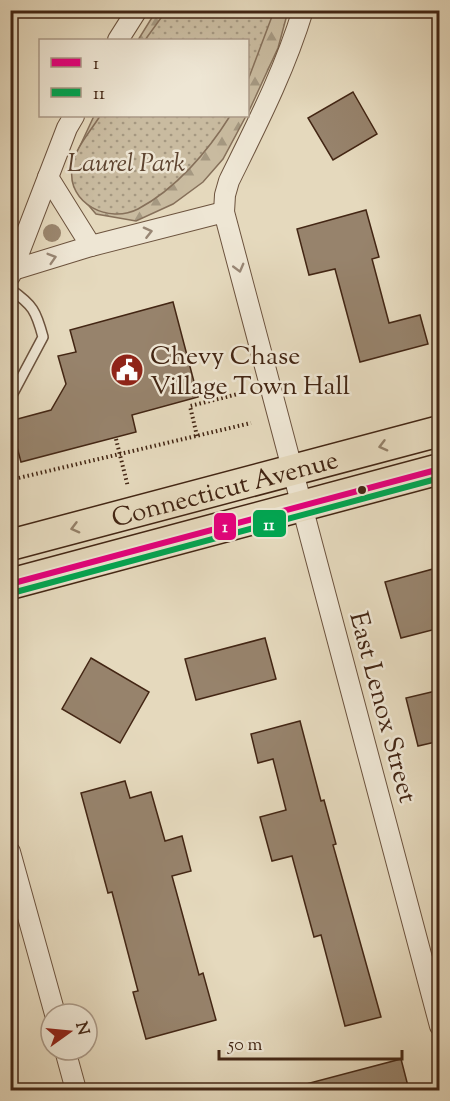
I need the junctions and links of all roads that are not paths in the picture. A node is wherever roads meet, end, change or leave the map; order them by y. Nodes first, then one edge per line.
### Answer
1 (137, 10) edge
2 (303, 10) edge
3 (119, 39) edge
4 (73, 117) edge
5 (48, 177) junction
6 (224, 212) junction
7 (91, 246) junction
8 (11, 278) edge
9 (10, 399) edge
10 (440, 431) edge
11 (293, 469) junction
12 (440, 469) edge
13 (303, 506) junction
14 (10, 545) edge
15 (10, 584) edge
16 (10, 852) edge
17 (52, 1002) edge
18 (440, 1026) edge
19 (68, 1062) edge
20 (76, 1090) edge

1 - 3 street
2 - 6 street
4 - 5 street
5 - 7 street
5 - 8 street
7 -> 6 street
6 -> 11 street, East Lenox Street
8 -> 7 street
8 - 9 lane
10 -> 11 main road, Connecticut Avenue
11 - 13 street, East Lenox Street
11 -> 14 main road, Connecticut Avenue
12 - 13 main road, Connecticut Avenue
13 - 15 main road, Connecticut Avenue
13 - 18 street, East Lenox Street
16 - 17 street
19 - 20 street

